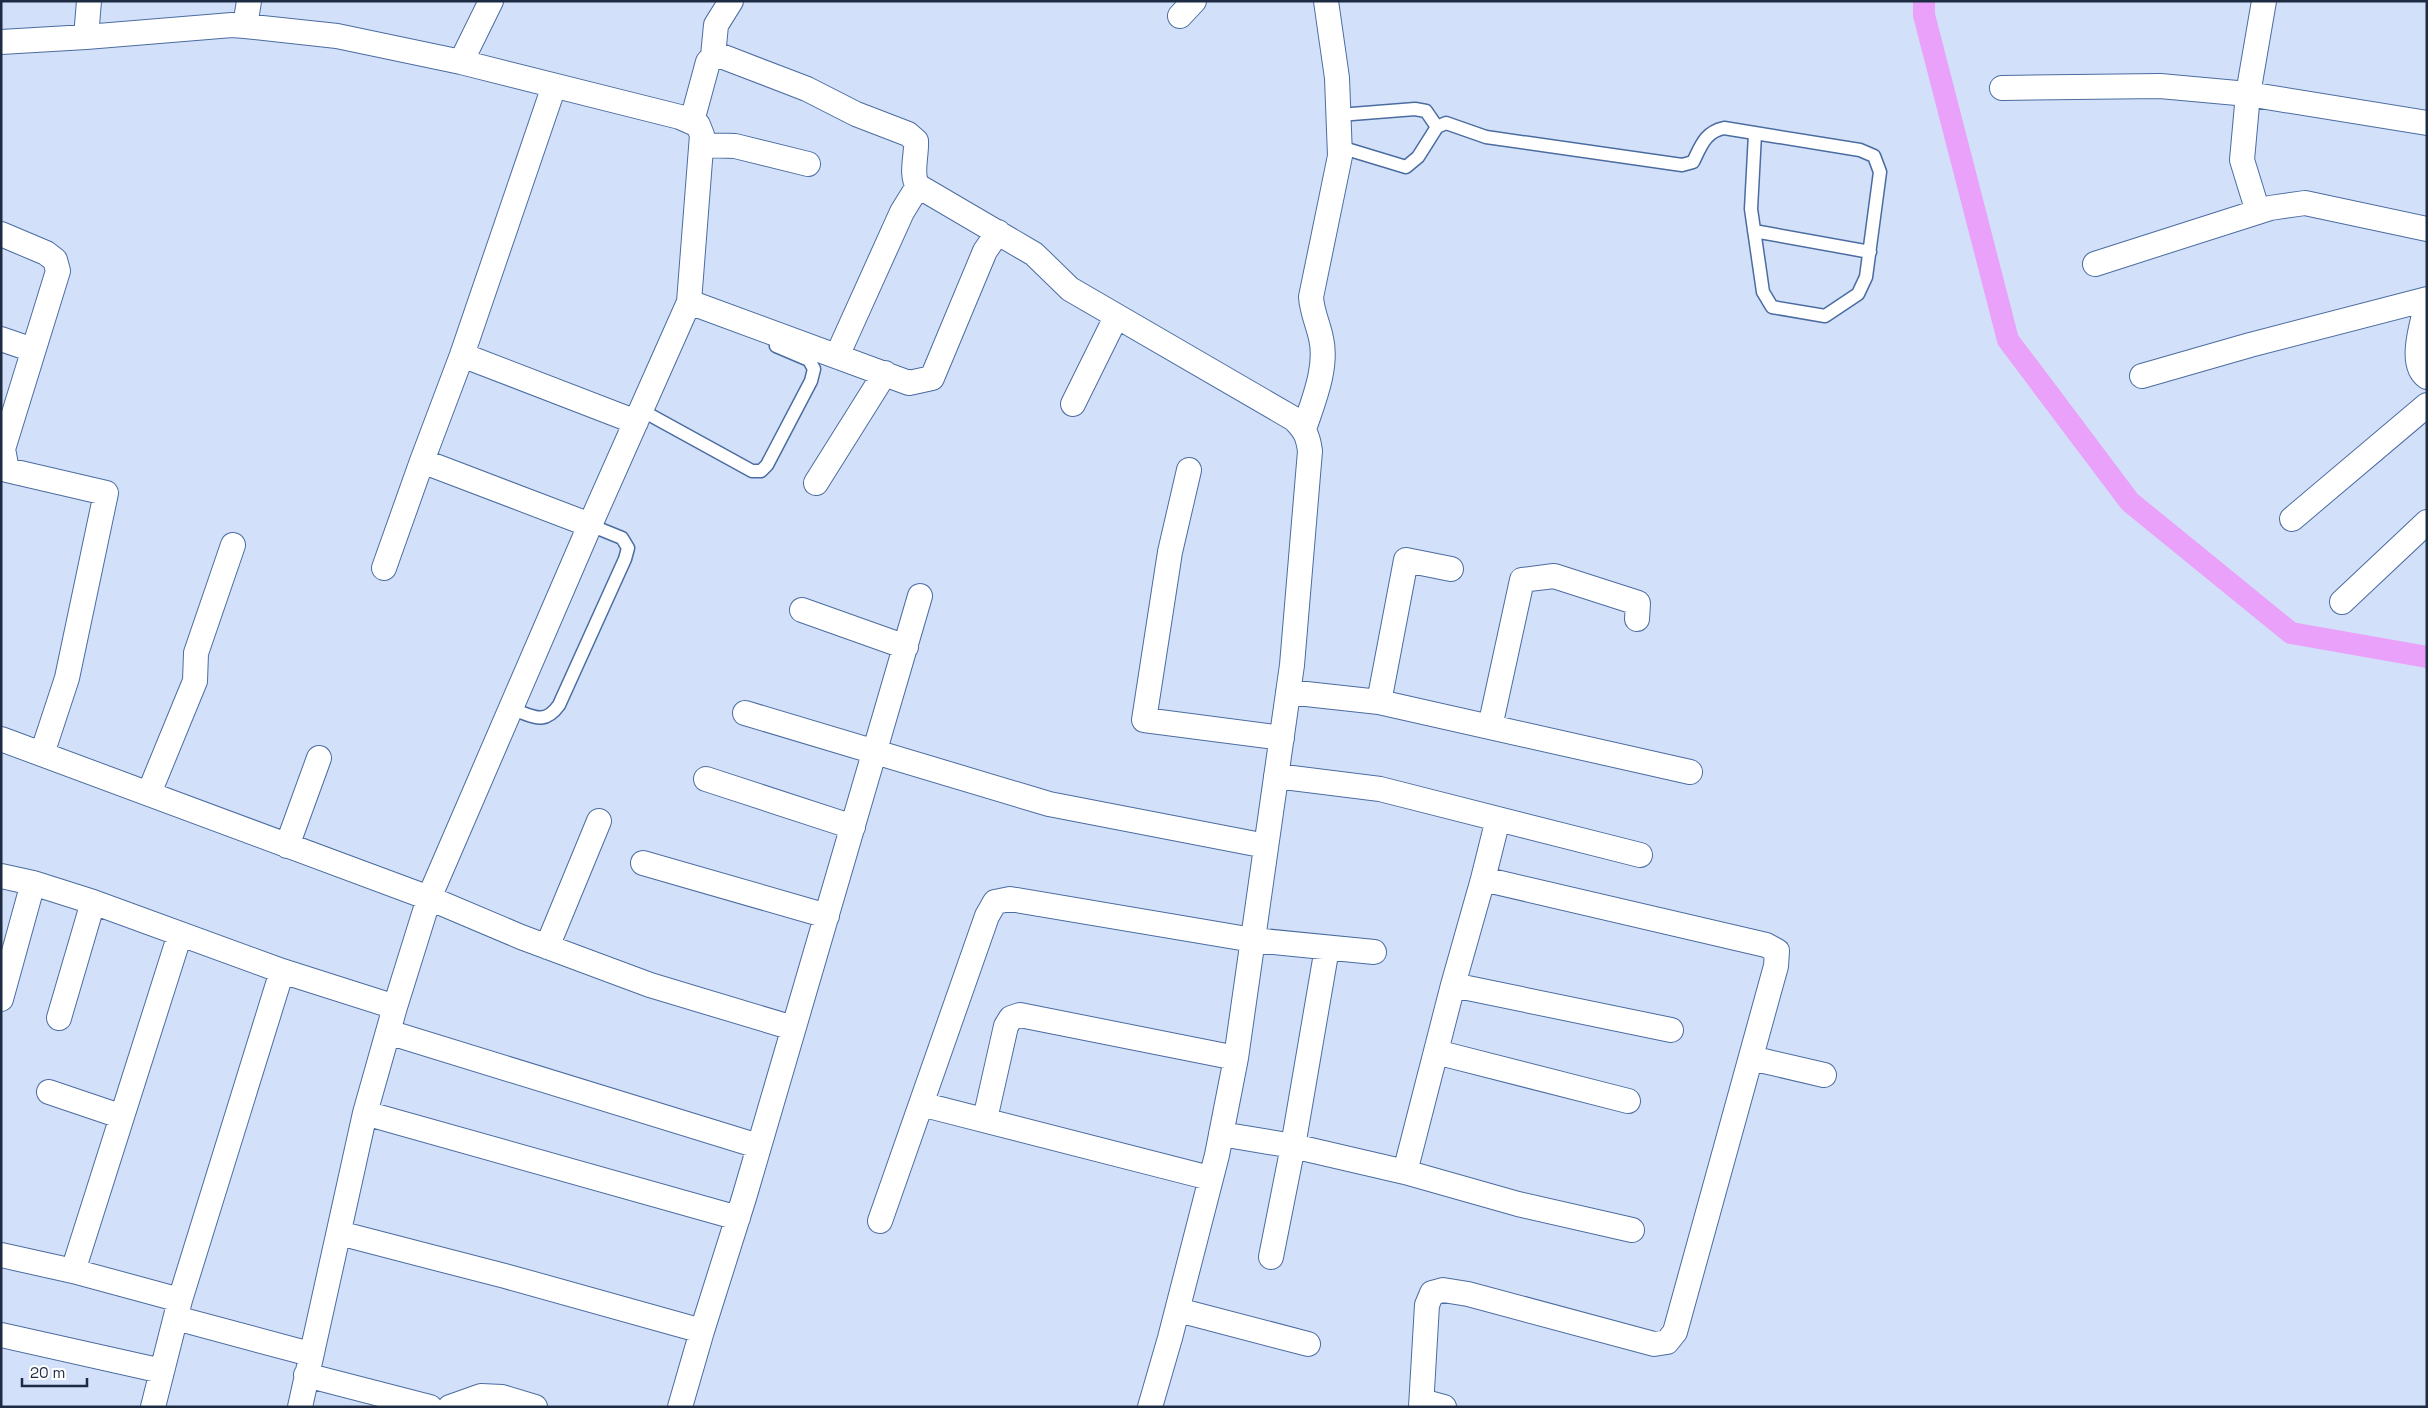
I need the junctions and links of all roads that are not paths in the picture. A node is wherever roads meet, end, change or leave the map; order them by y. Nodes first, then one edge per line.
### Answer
1 (89, 1) edge
2 (249, 1) edge
3 (491, 1) edge
4 (731, 1) edge
5 (1326, 1) edge
6 (2264, 1) edge
7 (245, 26) junction
8 (86, 38) junction
9 (1, 42) edge
10 (713, 56) junction
11 (461, 62) junction
12 (554, 86) junction
13 (2002, 88) dead end
14 (2248, 94) junction
15 (1339, 115) junction
16 (692, 121) junction
17 (2427, 123) edge
18 (1437, 127) junction
19 (1755, 134) junction
20 (702, 145) junction
21 (1340, 147) junction
22 (808, 164) dead end
23 (918, 186) junction
24 (2258, 212) junction
25 (2427, 229) edge
26 (1754, 231) junction
27 (998, 232) junction
28 (1, 234) edge
29 (1870, 252) junction
30 (2095, 264) dead end
31 (2427, 299) edge
32 (2427, 303) edge
33 (688, 306) junction
34 (1116, 317) junction
35 (1, 339) edge
36 (33, 350) junction
37 (462, 355) junction
38 (837, 356) junction
39 (885, 373) junction
40 (2142, 376) dead end
41 (2427, 377) edge
42 (1073, 404) dead end
43 (2427, 405) edge
44 (638, 416) junction
45 (1304, 429) junction
46 (2, 449) edge
47 (422, 461) junction
48 (1189, 470) dead end
49 (816, 483) dead end
50 (2292, 519) dead end
51 (2427, 522) edge
52 (590, 525) junction
53 (233, 545) dead end
54 (384, 568) dead end
55 (1451, 568) dead end
56 (920, 596) dead end
57 (2342, 602) dead end
58 (802, 610) dead end
59 (1638, 619) dead end
60 (906, 647) junction
61 (1288, 692) junction
62 (1379, 702) junction
63 (512, 709) junction
64 (744, 713) dead end
65 (1490, 727) junction
66 (1282, 738) junction
67 (1, 739) edge
68 (875, 751) junction
69 (42, 754) junction
70 (319, 758) dead end
71 (1690, 772) dead end
72 (1276, 776) junction
73 (706, 779) dead end
74 (149, 793) junction
75 (1498, 819) junction
76 (599, 820) dead end
77 (853, 827) junction
78 (287, 846) junction
79 (1266, 846) junction
80 (1640, 855) dead end
81 (643, 863) dead end
82 (1, 876) edge
83 (1483, 879) junction
84 (33, 883) junction
85 (429, 898) junction
86 (93, 902) junction
87 (827, 916) junction
88 (180, 934) junction
89 (1253, 940) junction
90 (547, 948) junction
91 (1327, 948) junction
92 (1374, 952) dead end
93 (282, 971) junction
94 (1453, 985) junction
95 (1, 999) edge
96 (395, 1006) junction
97 (59, 1018) dead end
98 (793, 1028) junction
99 (1671, 1030) dead end
100 (388, 1032) junction
101 (1436, 1052) junction
102 (1236, 1058) junction
103 (1751, 1058) junction
104 (1824, 1076) dead end
105 (49, 1092) dead end
106 (1628, 1101) dead end
107 (921, 1104) junction
108 (366, 1113) junction
109 (120, 1116) junction
110 (985, 1119) junction
111 (1222, 1134) junction
112 (758, 1146) junction
113 (1293, 1146) junction
114 (1405, 1172) junction
115 (1210, 1178) junction
116 (738, 1218) junction
117 (880, 1221) dead end
118 (1632, 1230) dead end
119 (339, 1233) junction
120 (1, 1255) edge
121 (1271, 1257) dead end
122 (72, 1271) junction
123 (178, 1309) junction
124 (1178, 1310) junction
125 (702, 1331) junction
126 (1, 1335) edge
127 (1308, 1344) dead end
128 (308, 1365) junction
129 (162, 1370) junction
130 (1429, 1405) edge
131 (153, 1407) edge
132 (300, 1407) edge
133 (430, 1407) edge
134 (450, 1407) edge
135 (535, 1407) edge
136 (680, 1407) edge
137 (1150, 1407) edge

1 - 8 street
2 - 7 street
3 - 11 street
4 - 10 street
5 - 15 street
6 - 14 street
7 - 8 street
7 - 11 street
8 - 9 street
10 - 16 street
10 - 23 street
11 - 12 street
12 - 16 street
12 - 37 street
13 - 14 street
14 - 17 street
14 - 24 street
15 - 18 lane
15 - 21 street
16 - 20 street
18 - 19 lane
18 - 21 lane
19 - 26 lane
19 - 29 lane
20 - 22 street
20 - 33 street
21 - 45 street
23 - 27 street
23 - 38 street
24 - 25 street
24 - 30 street
26 - 29 lane
26 - 29 lane
27 - 34 street
27 - 39 street
28 - 36 street
31 - 40 street
32 - 41 street
33 - 38 street
33 - 44 street
33 - 44 lane
34 - 42 street
34 - 45 street
35 - 36 street
36 - 46 street
37 - 44 street
37 - 47 street
38 - 39 street
39 - 49 street
43 - 50 street
44 - 52 street
45 - 61 street
46 - 69 street
47 - 52 street
47 - 54 street
48 - 66 street
51 - 57 street
52 - 63 street
52 - 63 lane
53 - 74 street
55 - 62 street
56 - 60 street
58 - 60 street
59 - 65 street
60 - 68 street
61 - 62 street
61 - 66 street
62 - 65 street
63 - 85 street
64 - 68 street
65 - 71 street
66 - 72 street
67 - 69 street
68 - 77 street
68 - 79 street
69 - 74 street
70 - 78 street
72 - 75 street
72 - 79 street
73 - 77 street
74 - 78 street
75 - 80 street
75 - 83 street
76 - 90 street
77 - 87 street
78 - 85 street
79 - 89 street
81 - 87 street
82 - 84 street
83 - 94 street
83 - 103 street
84 - 86 street
84 - 95 street
85 - 90 street
85 - 96 street
86 - 88 street
86 - 97 street
87 - 98 street
88 - 93 street
88 - 109 street
89 - 91 street
89 - 102 street
89 - 107 street
90 - 98 street
91 - 92 street
91 - 113 street
93 - 96 street
93 - 123 street
94 - 99 street
94 - 101 street
96 - 100 street
98 - 112 street
100 - 108 street
100 - 112 street
101 - 106 street
101 - 114 street
102 - 110 street
102 - 111 street
103 - 104 street
103 - 130 street
105 - 109 street
107 - 110 street
107 - 117 street
108 - 116 street
108 - 119 street
109 - 122 street
110 - 115 street
111 - 113 street
111 - 115 street
112 - 116 street
113 - 114 street
113 - 121 street
114 - 118 street
115 - 124 street
116 - 125 street
119 - 125 street
119 - 128 street
120 - 122 street
122 - 123 street
123 - 128 street
123 - 129 street
124 - 127 street
124 - 137 street
125 - 136 street
126 - 129 street
128 - 132 street
128 - 133 street
129 - 131 street
134 - 135 street

